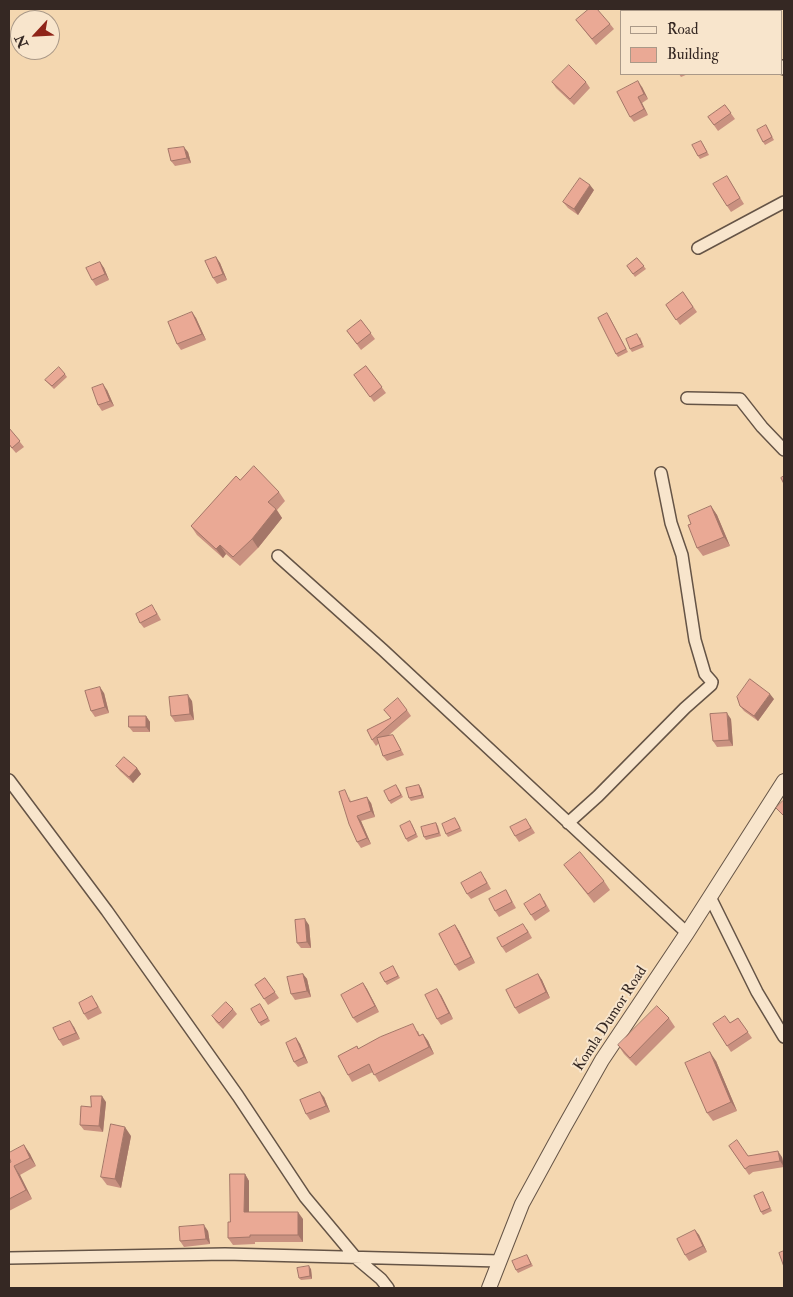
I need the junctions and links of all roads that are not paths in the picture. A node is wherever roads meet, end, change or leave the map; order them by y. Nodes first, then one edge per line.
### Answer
1 (784, 202) edge
2 (698, 248) dead end
3 (687, 398) dead end
4 (784, 450) edge
5 (662, 473) dead end
6 (278, 556) dead end
7 (9, 780) edge
8 (784, 781) edge
9 (568, 823) junction
10 (710, 897) junction
11 (687, 933) junction
12 (784, 1037) edge
13 (9, 1258) edge
14 (356, 1258) junction
15 (500, 1261) junction
16 (388, 1288) edge
17 (489, 1288) edge

1 - 2 street
3 - 4 street
5 - 9 street
6 - 9 street
7 - 14 street
8 - 10 street, Komla Dumor Road
9 - 11 street
10 - 11 street, Komla Dumor Road
10 - 12 street
11 - 15 street, Komla Dumor Road
13 - 14 street
14 - 15 street
14 - 16 street
15 - 17 street, Komla Dumor Road

